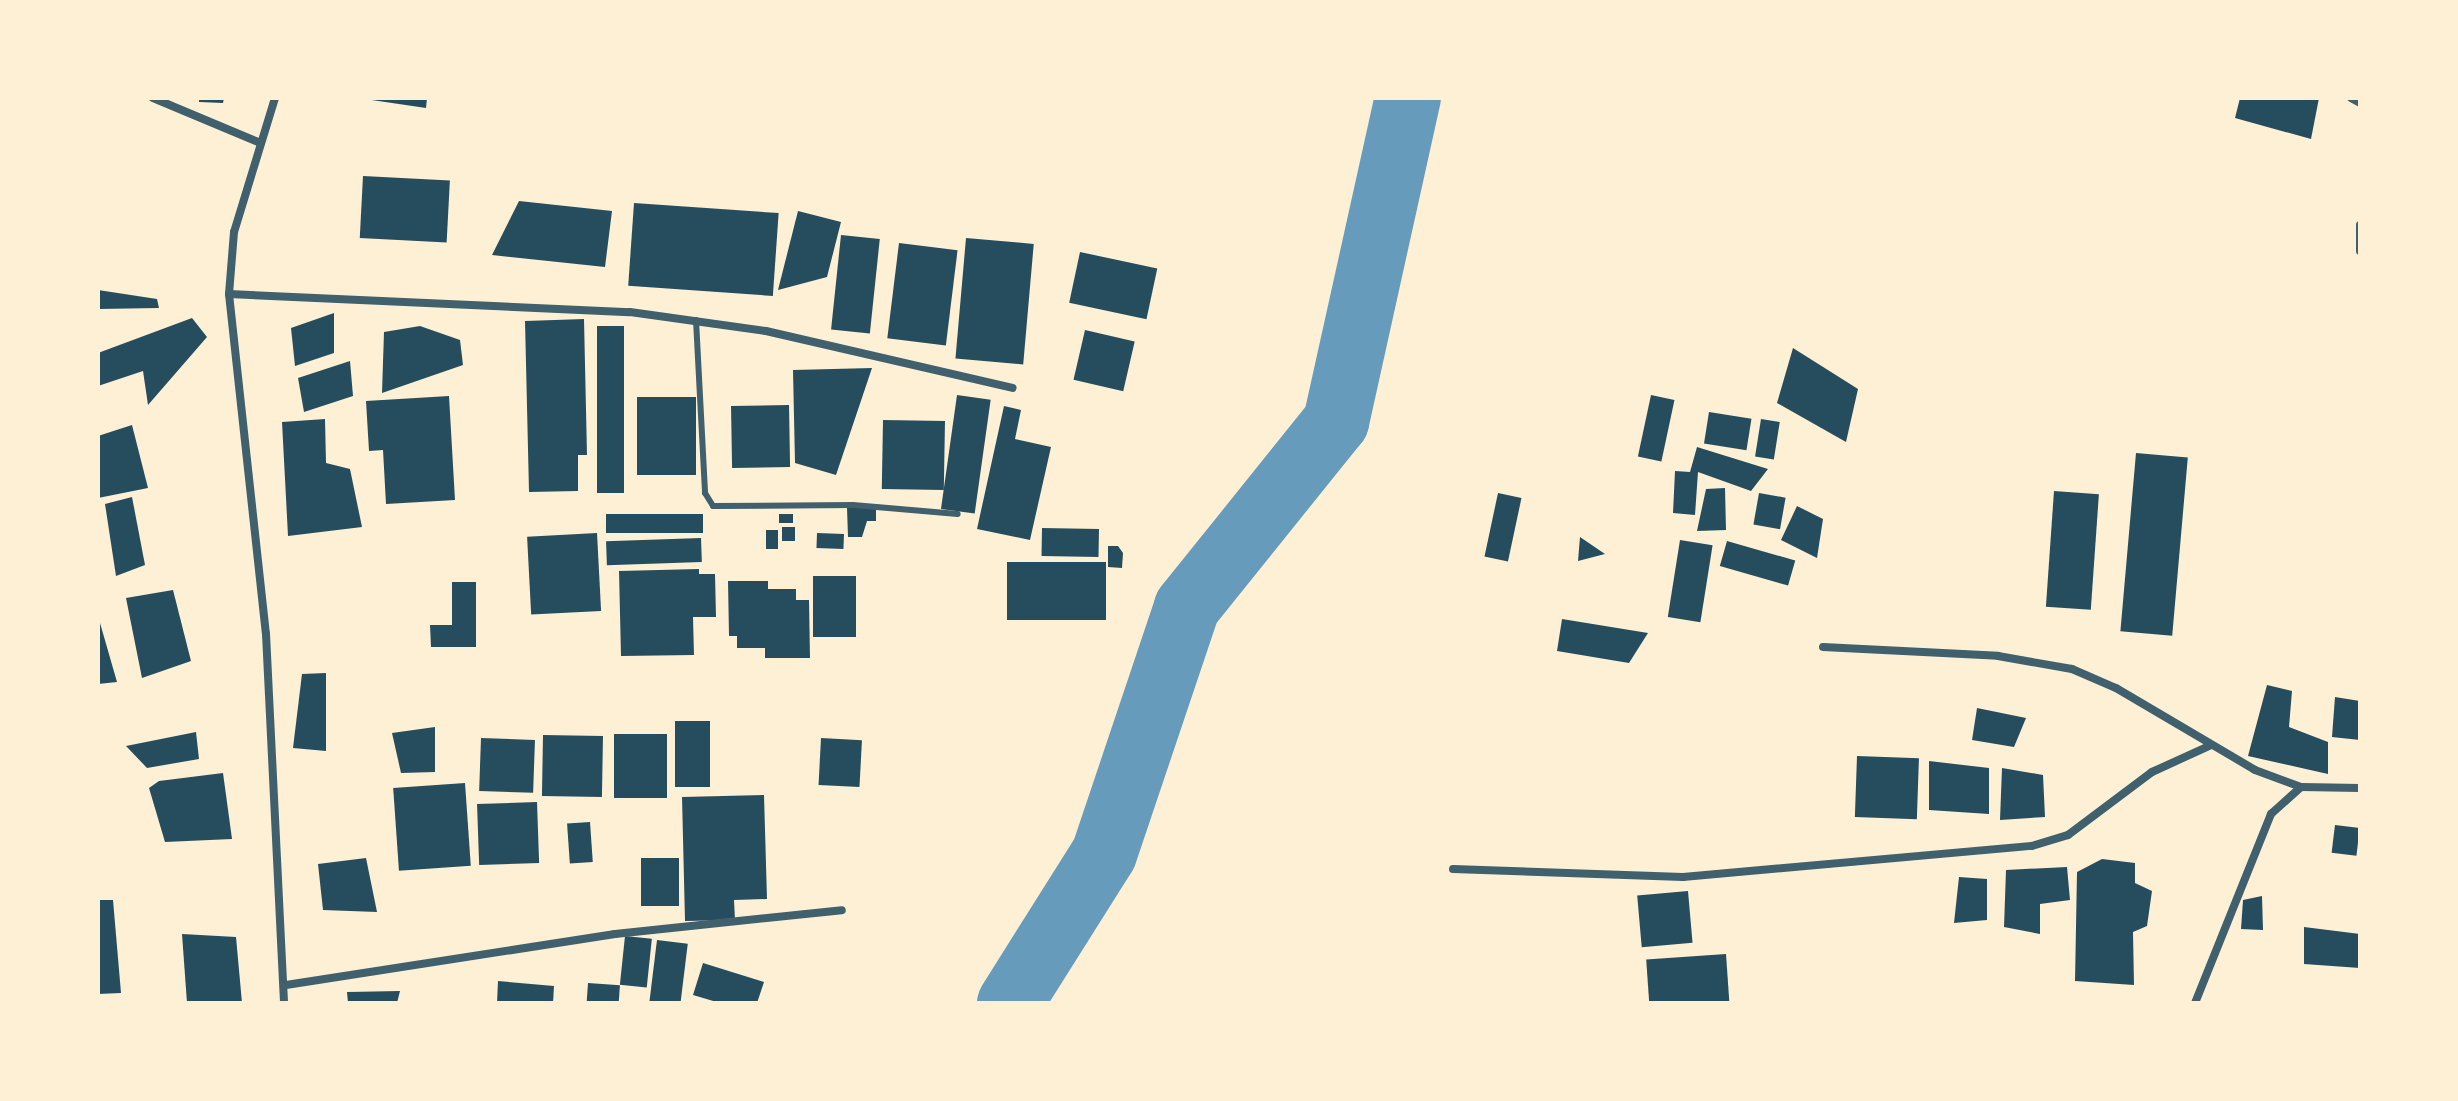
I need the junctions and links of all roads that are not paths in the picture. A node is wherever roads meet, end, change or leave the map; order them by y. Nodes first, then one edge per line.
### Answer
1 (153, 98) edge
2 (275, 98) edge
3 (2351, 98) edge
4 (2360, 103) edge
5 (258, 142) junction
6 (2360, 225) edge
7 (2360, 251) edge
8 (229, 294) junction
9 (696, 320) junction
10 (1012, 388) dead end
11 (958, 514) dead end
12 (1823, 647) dead end
13 (2209, 746) junction
14 (2301, 787) junction
15 (2360, 788) edge
16 (1453, 869) dead end
17 (842, 910) dead end
18 (286, 985) junction
19 (284, 1003) edge
20 (2195, 1003) edge

1 - 5 street
2 - 5 street
3 - 4 street
5 - 8 street
6 - 7 street
8 - 9 street
8 - 18 street
9 - 10 street
9 - 11 lane
12 - 13 street
13 - 14 street
13 - 16 street
14 - 15 street
14 - 20 street
17 - 18 street
18 - 19 street

